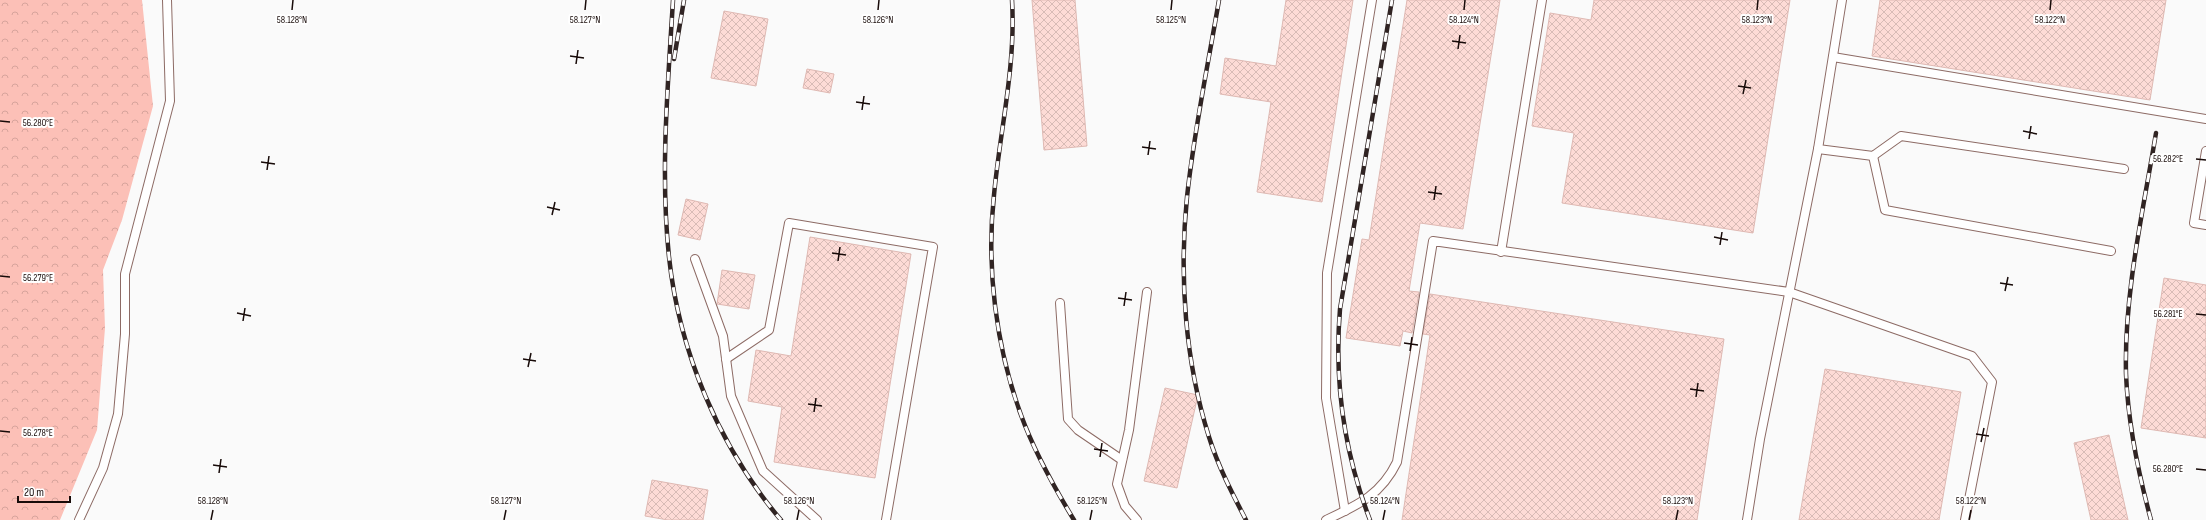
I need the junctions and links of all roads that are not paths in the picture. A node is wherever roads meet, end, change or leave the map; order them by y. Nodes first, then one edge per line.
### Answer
1 (167, 0) edge
2 (1372, 0) edge
3 (1542, 0) edge
4 (1842, 0) edge
5 (1832, 57) junction
6 (2206, 119) edge
7 (1818, 149) junction
8 (2206, 151) edge
9 (1872, 156) junction
10 (2124, 169) dead end
11 (2206, 225) edge
12 (2111, 251) dead end
13 (1501, 252) junction
14 (695, 259) dead end
15 (1147, 292) dead end
16 (1789, 292) junction
17 (1060, 303) dead end
18 (726, 359) junction
19 (1122, 460) junction
20 (1345, 511) junction
21 (79, 520) edge
22 (817, 520) edge
23 (886, 520) edge
24 (1137, 520) edge
25 (1326, 520) edge
26 (1747, 520) edge
27 (1965, 520) edge

1 - 21 lane
2 - 20 lane
3 - 13 lane
4 - 5 lane
5 - 6 lane
5 - 7 lane
7 - 9 lane
7 - 16 lane
8 - 11 lane
9 - 10 lane
9 - 12 lane
13 - 16 lane
13 - 20 lane
14 - 18 lane
15 - 19 lane
16 - 26 lane
16 - 27 lane
17 - 19 lane
18 - 22 lane
18 - 23 lane
19 - 24 lane
20 - 25 lane

